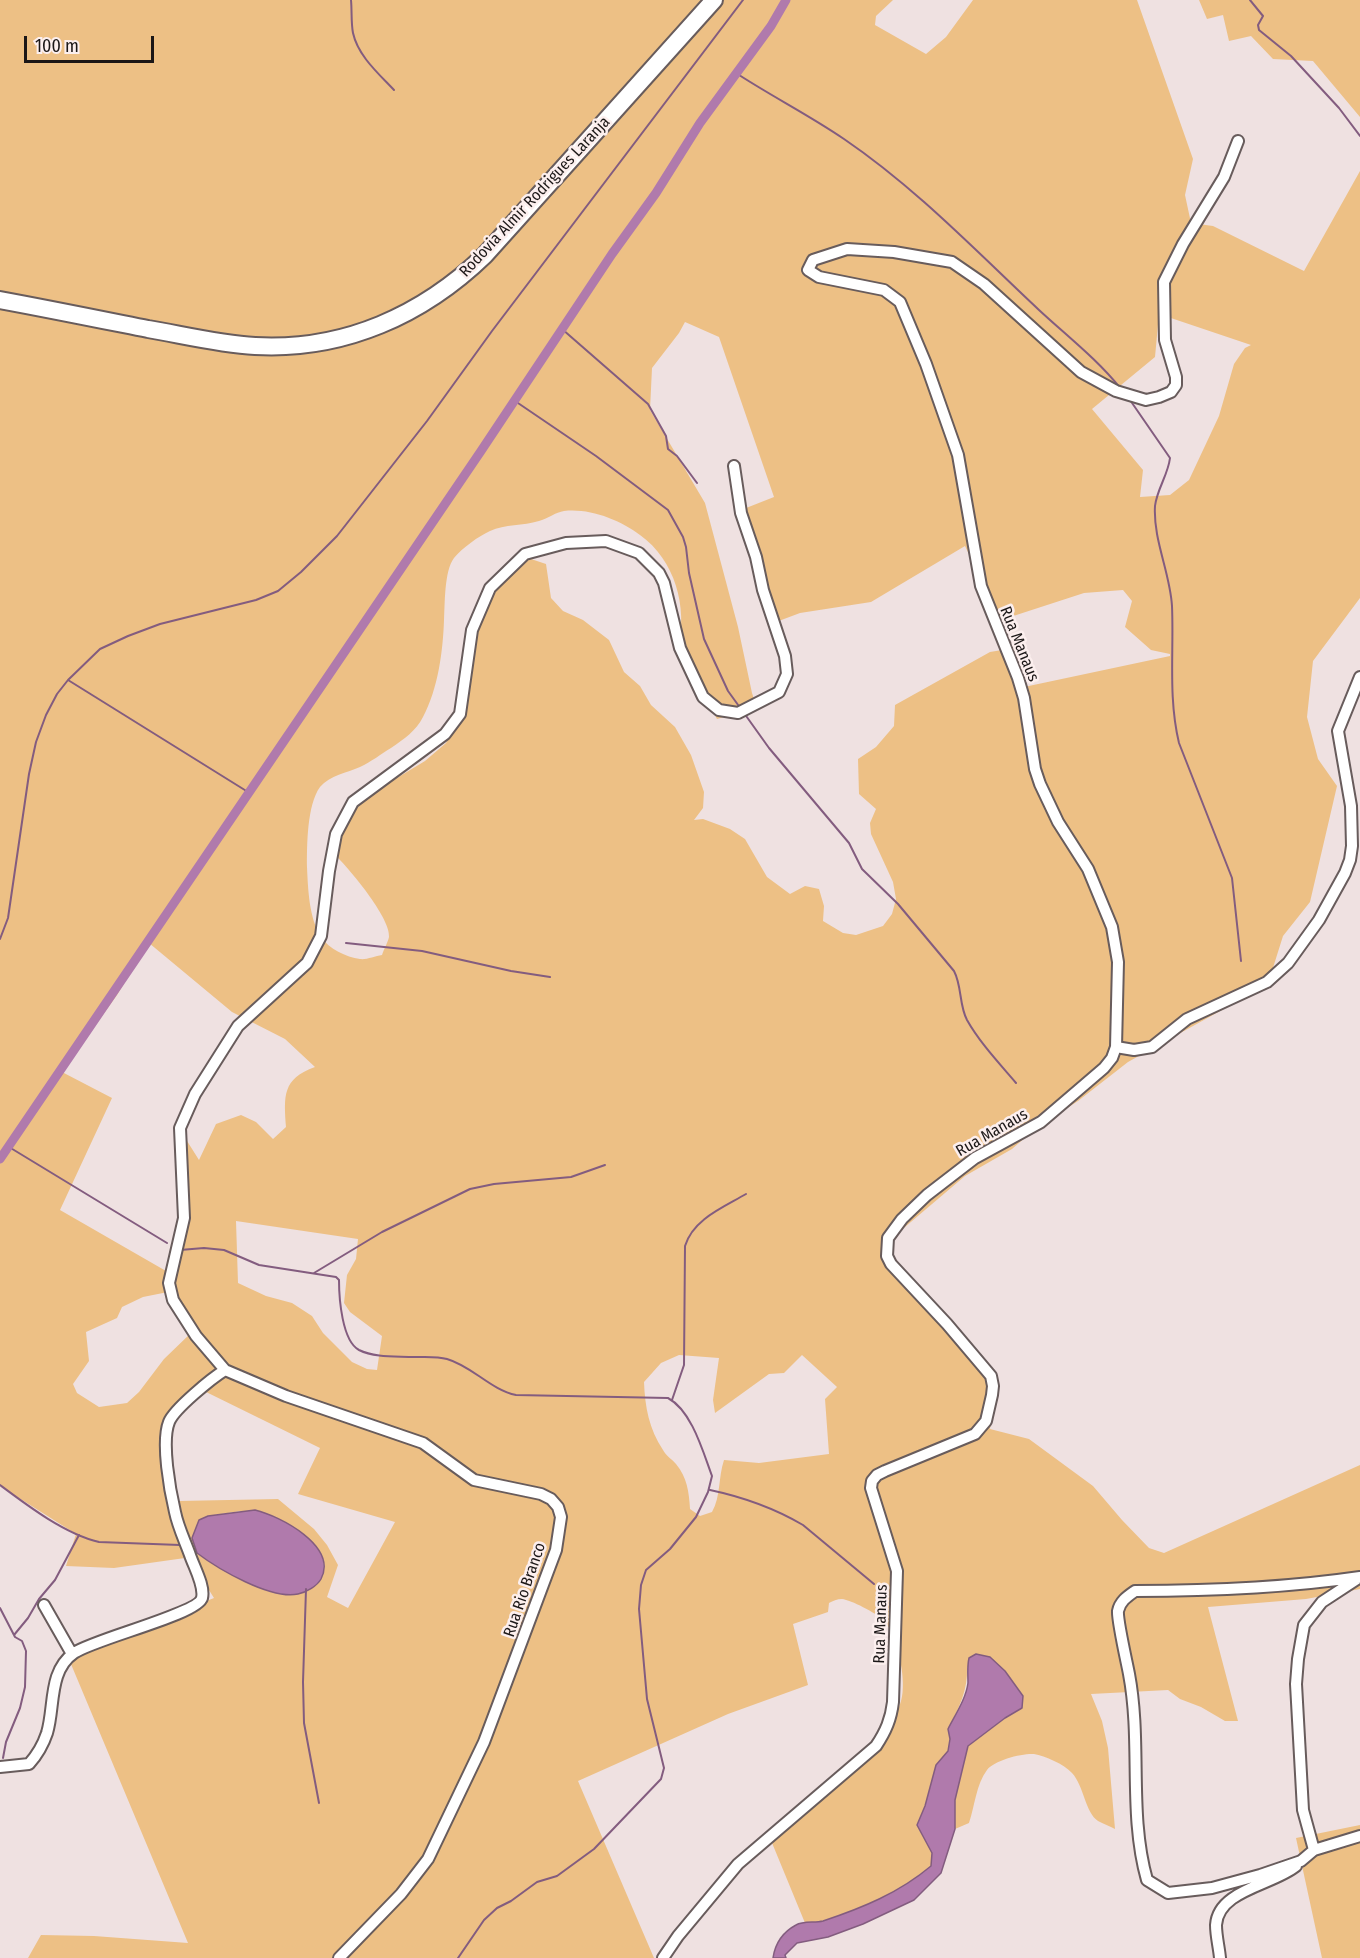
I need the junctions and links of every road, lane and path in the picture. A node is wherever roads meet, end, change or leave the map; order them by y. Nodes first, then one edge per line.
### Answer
1 (714, 0) edge
2 (1238, 141) dead end
3 (0, 300) edge
4 (734, 466) dead end
5 (1360, 677) edge
6 (1116, 1047) junction
7 (225, 1370) junction
8 (1360, 1577) edge
9 (44, 1605) dead end
10 (72, 1654) junction
11 (0, 1767) edge
12 (1360, 1836) edge
13 (1314, 1850) junction
14 (1301, 1861) junction
15 (339, 1958) edge
16 (663, 1958) edge
17 (1220, 1958) edge

1 - 3 main road, Rodovia Almir Rodrigues Laranja
2 - 6 street, Rua Manaus
4 - 7 street
5 - 6 street
6 - 16 street, Rua Manaus
7 - 10 street
7 - 15 street, Rua Rio Branco
8 - 13 street
8 - 14 street
9 - 10 street
10 - 11 street
12 - 13 street
13 - 14 street
14 - 17 street

